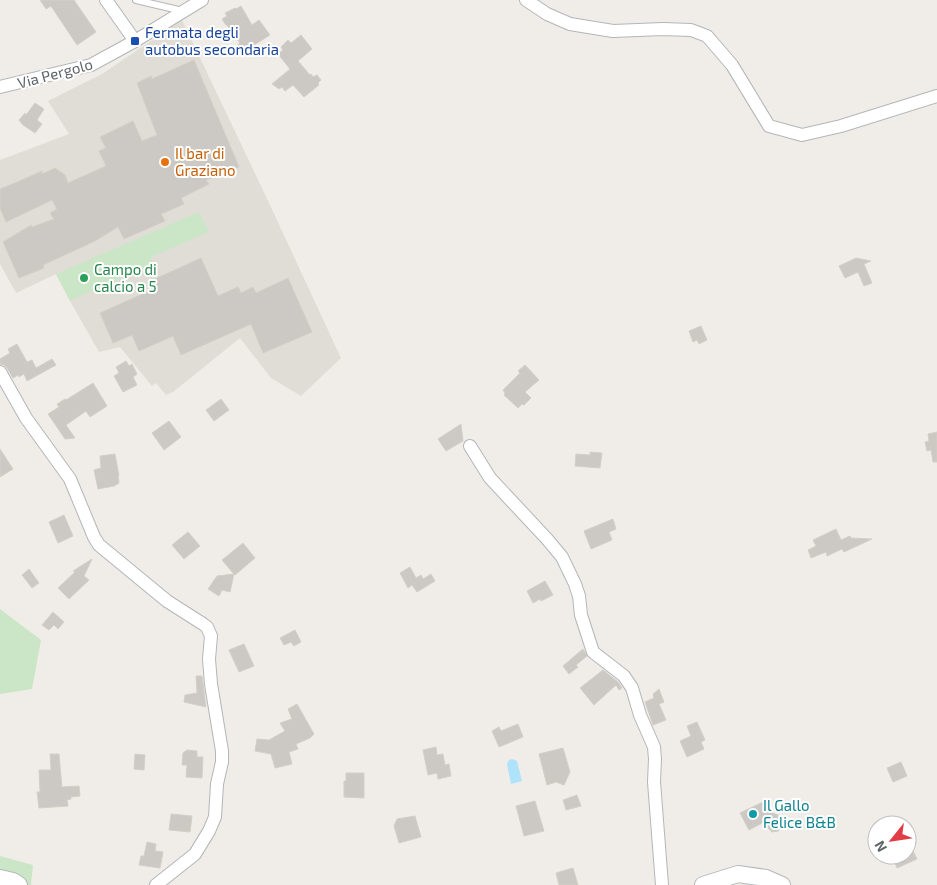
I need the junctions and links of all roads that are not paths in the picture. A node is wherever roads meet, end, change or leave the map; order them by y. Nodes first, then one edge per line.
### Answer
1 (106, 0) edge
2 (136, 0) edge
3 (202, 0) edge
4 (526, 0) edge
5 (184, 12) junction
6 (135, 41) junction
7 (0, 87) edge
8 (937, 96) edge
9 (0, 372) edge
10 (470, 446) dead end
11 (0, 878) edge
12 (19, 885) edge
13 (156, 885) edge
14 (662, 885) edge
15 (703, 885) edge
16 (782, 885) edge

1 - 6 street
2 - 5 lane
3 - 5 street, Via Pergolo
4 - 8 street
5 - 6 street, Via Pergolo
6 - 7 street, Via Pergolo
9 - 13 street
10 - 14 street
11 - 12 street
15 - 16 street

